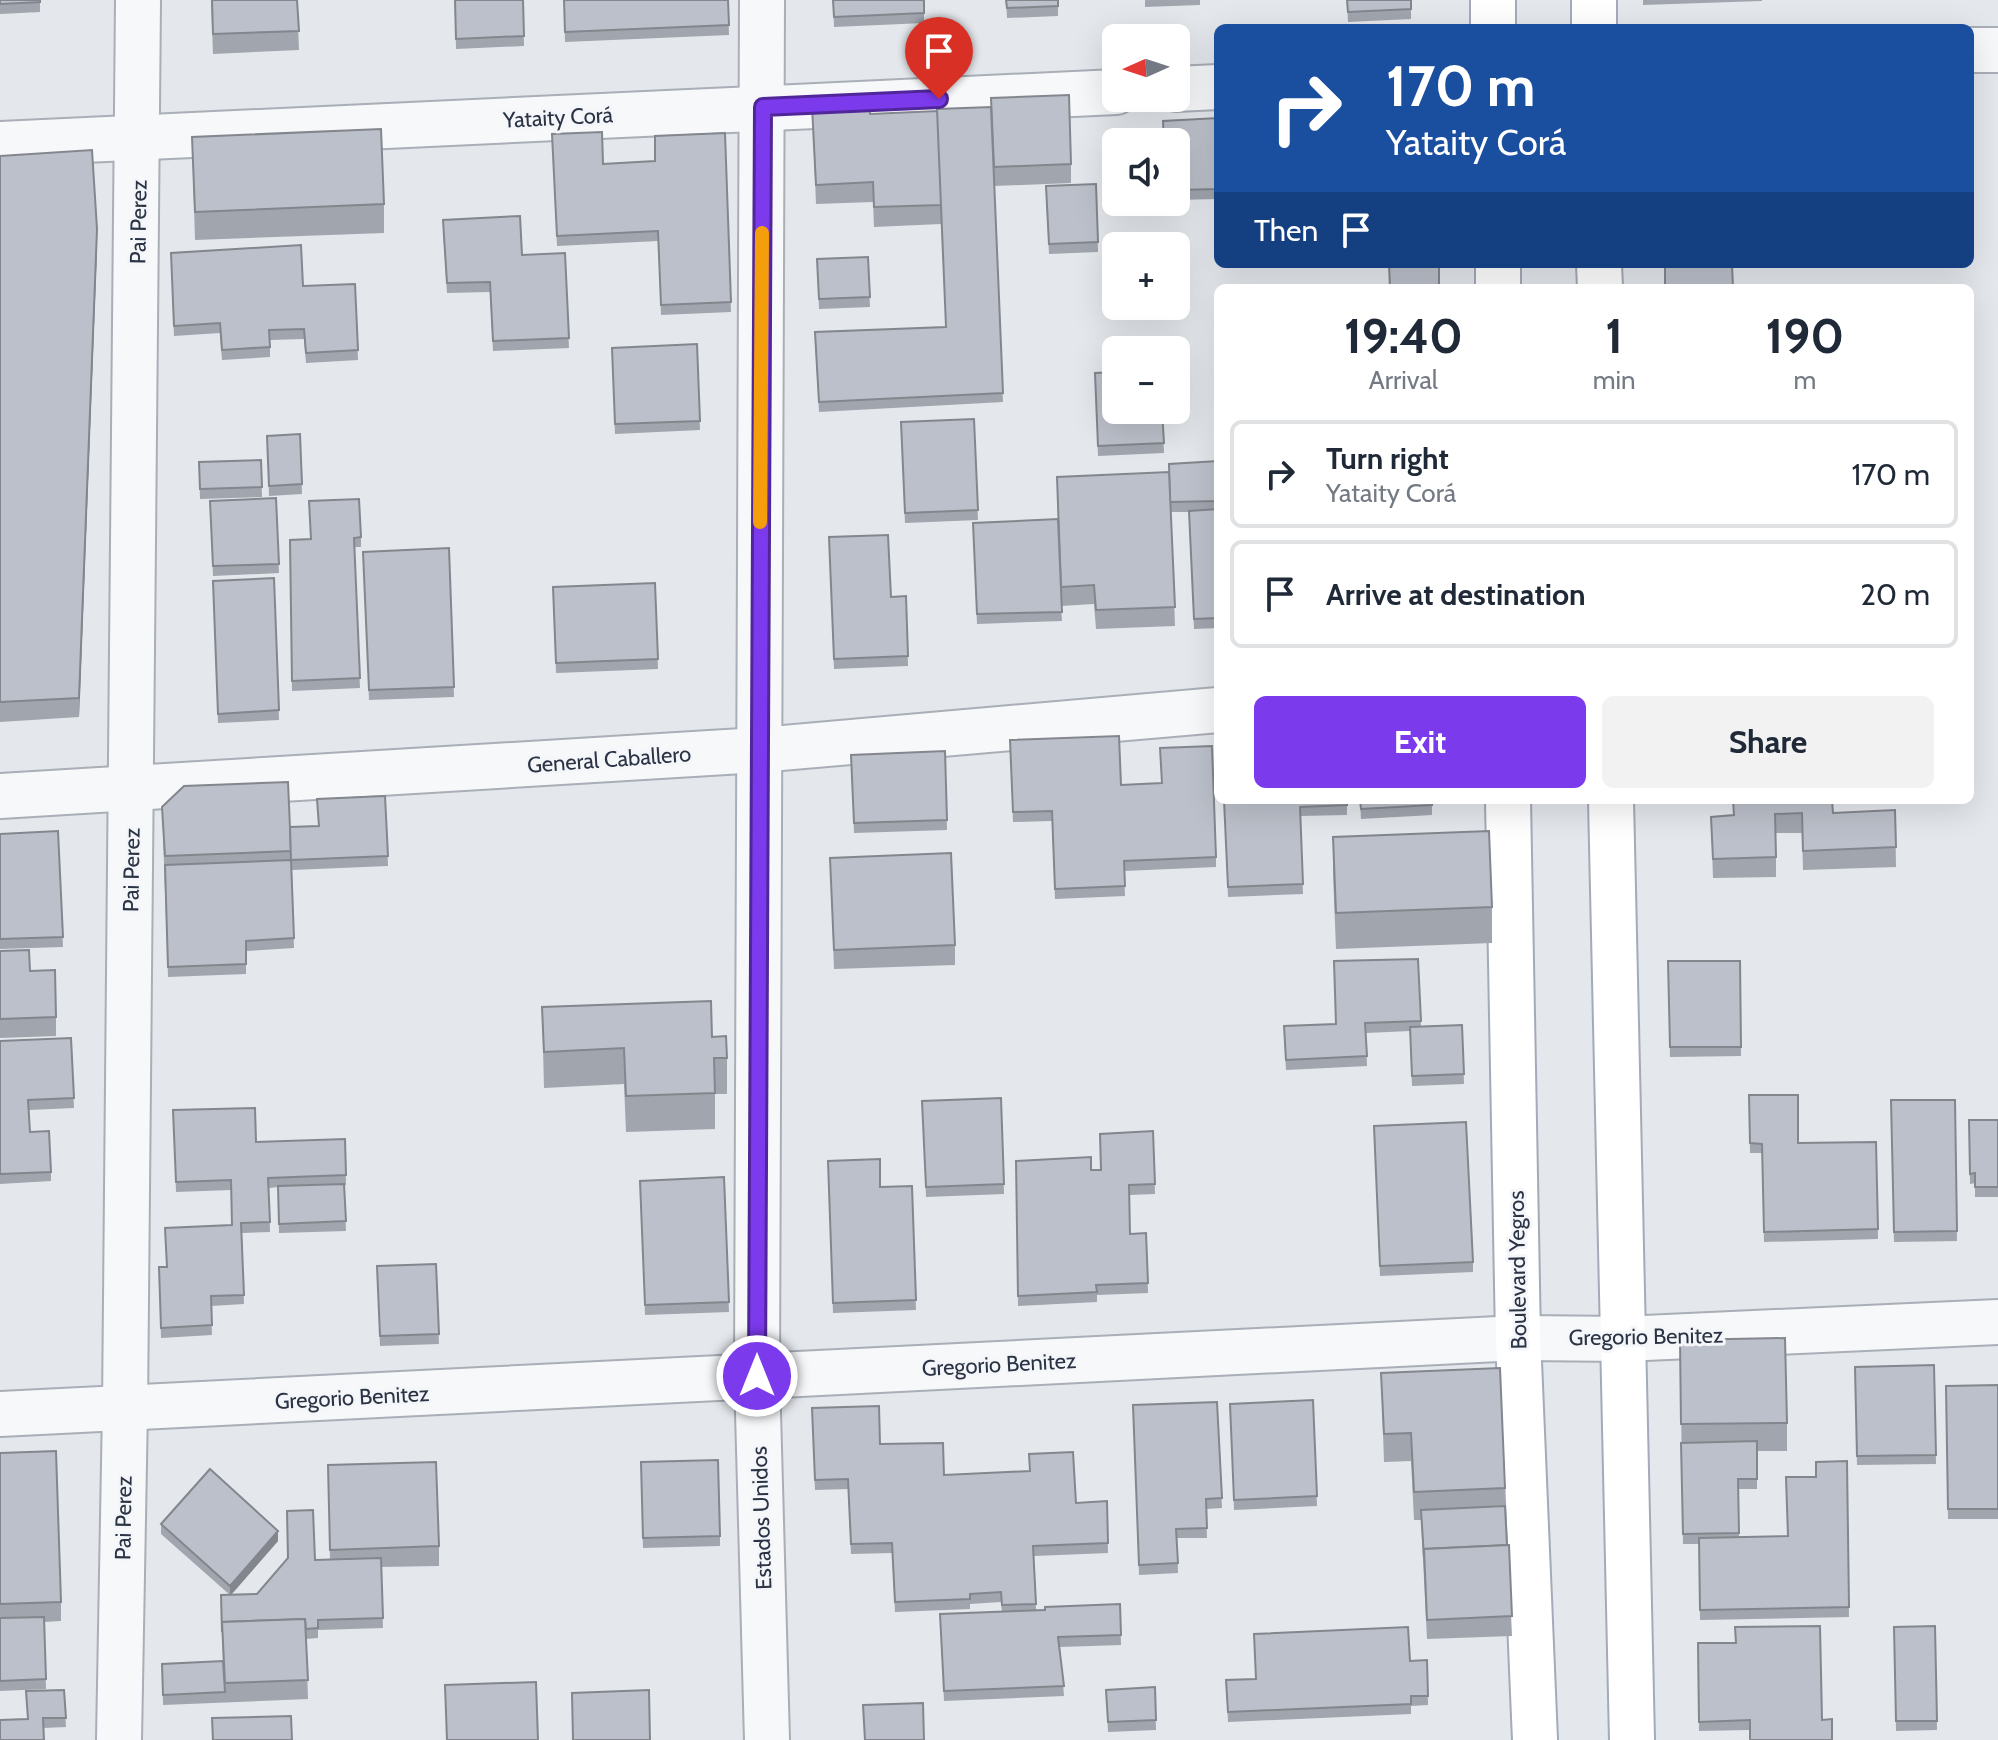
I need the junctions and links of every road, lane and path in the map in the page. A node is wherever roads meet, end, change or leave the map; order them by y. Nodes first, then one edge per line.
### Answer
1 (138, 0) edge
2 (762, 0) edge
3 (1493, 0) edge
4 (1594, 0) edge
5 (1493, 24) edge
6 (1594, 24) edge
7 (1974, 50) edge
8 (1998, 50) edge
9 (1214, 87) edge
10 (1190, 88) edge
11 (1102, 93) edge
12 (763, 107) junction
13 (139, 138) junction
14 (0, 144) edge
15 (1214, 710) edge
16 (759, 750) junction
17 (132, 790) junction
18 (0, 796) edge
19 (1508, 804) edge
20 (1611, 804) edge
21 (1998, 1322) edge
22 (1518, 1338) junction
23 (1623, 1339) junction
24 (757, 1376) junction
25 (125, 1408) junction
26 (0, 1414) edge
27 (119, 1740) edge
28 (767, 1740) edge
29 (1535, 1740) edge
30 (1632, 1740) edge

1 - 13 street, Pai Perez
2 - 12 street, Estados Unidos
3 - 5 main road
4 - 6 main road
7 - 8 street
9 - 10 street
11 - 12 street, Yataity Corá
12 - 13 street, Yataity Corá
12 - 16 street, Estados Unidos
13 - 14 street, Yataity Corá
13 - 17 street, Pai Perez
15 - 16 street, General Caballero
16 - 17 street, General Caballero
16 - 24 street, Estados Unidos
17 - 18 street, General Caballero
17 - 25 street, Pai Perez
19 - 22 main road, Boulevard Yegros
20 - 23 main road
21 - 23 street, Gregorio Benitez
22 - 23 street, Gregorio Benitez
22 - 24 street, Gregorio Benitez
22 - 29 main road, Boulevard Yegros
23 - 30 main road
24 - 25 street, Gregorio Benitez
24 - 28 street, Estados Unidos
25 - 26 street, Gregorio Benitez
25 - 27 street, Pai Perez

